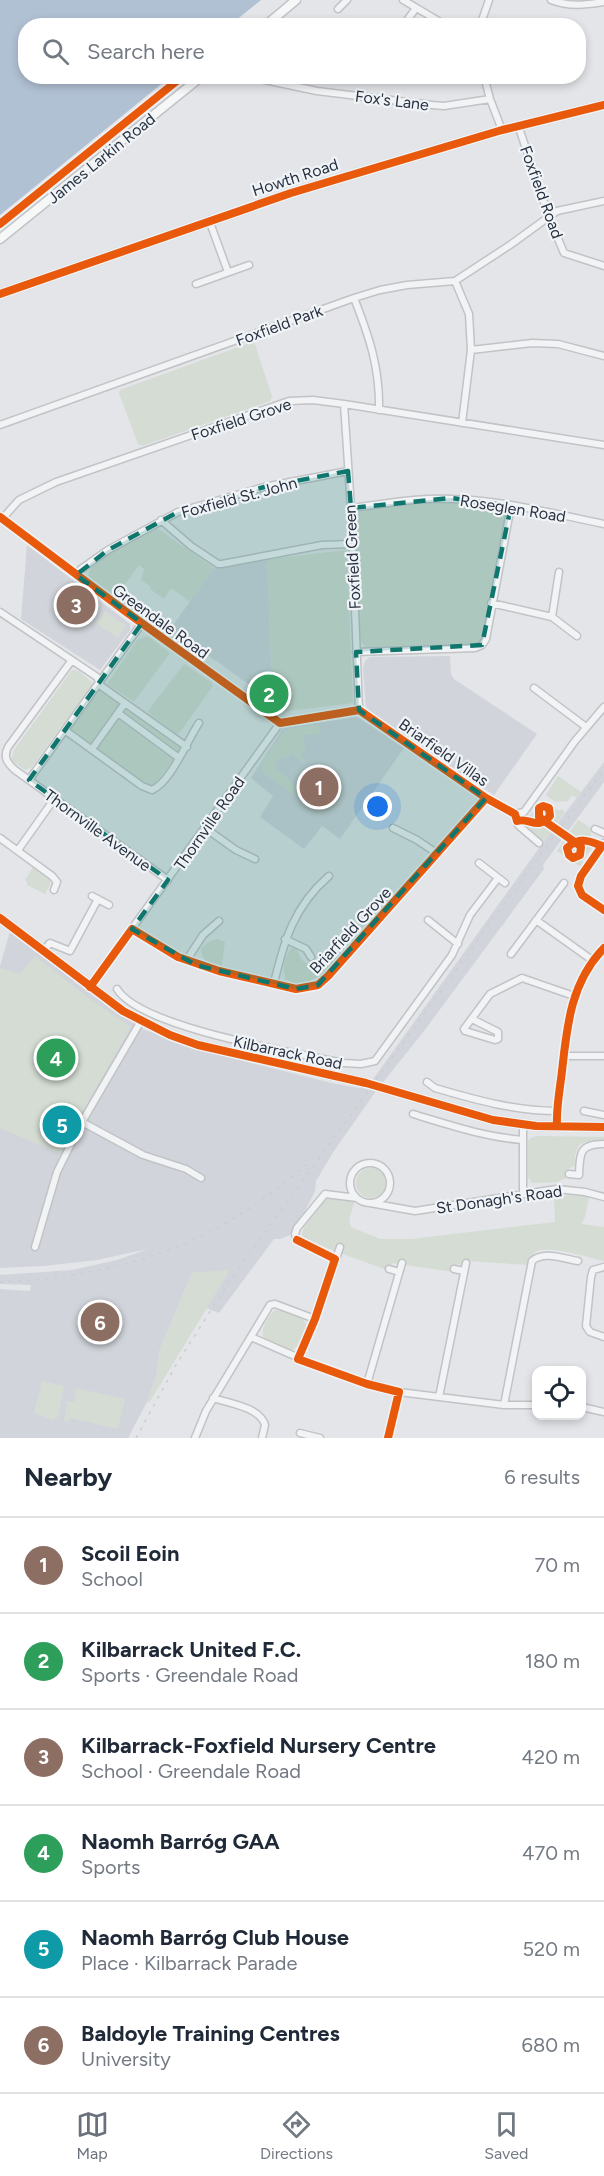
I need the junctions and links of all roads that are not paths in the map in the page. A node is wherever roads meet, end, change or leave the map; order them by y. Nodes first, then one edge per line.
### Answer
1 (296, 0) edge
2 (347, 0) edge
3 (403, 0) edge
4 (489, 0) edge
5 (551, 0) edge
6 (604, 2) edge
7 (416, 8) junction
8 (338, 9) dead end
9 (275, 18) edge
10 (409, 18) edge
11 (433, 18) edge
12 (483, 18) edge
13 (192, 84) edge
14 (284, 84) edge
15 (486, 84) edge
16 (490, 99) junction
17 (604, 105) edge
18 (518, 125) junction
19 (502, 130) junction
20 (604, 201) edge
21 (549, 217) junction
22 (209, 220) junction
23 (0, 239) edge
24 (249, 265) dead end
25 (604, 266) edge
26 (228, 272) junction
27 (455, 281) junction
28 (196, 284) dead end
29 (0, 294) edge
30 (354, 298) junction
31 (471, 350) junction
32 (604, 356) edge
33 (344, 404) junction
34 (379, 410) junction
35 (462, 423) junction
36 (0, 425) edge
37 (604, 445) edge
38 (348, 471) junction
39 (511, 506) junction
40 (351, 508) junction
41 (1, 518) edge
42 (161, 520) junction
43 (604, 524) edge
44 (352, 544) junction
45 (560, 572) dead end
46 (76, 575) junction
47 (491, 603) junction
48 (0, 612) edge
49 (552, 617) junction
50 (142, 623) junction
51 (577, 636) dead end
52 (356, 651) junction
53 (72, 660) junction
54 (99, 681) junction
55 (534, 688) dead end
56 (125, 703) junction
57 (604, 707) edge
58 (359, 710) junction
59 (118, 713) junction
60 (199, 723) dead end
61 (280, 723) junction
62 (586, 727) junction
63 (66, 730) junction
64 (187, 747) junction
65 (92, 749) junction
66 (179, 758) junction
67 (29, 780) junction
68 (55, 798) junction
69 (486, 798) junction
70 (515, 814) junction
71 (205, 828) junction
72 (393, 828) dead end
73 (595, 829) dead end
74 (604, 833) edge
75 (0, 838) edge
76 (539, 843) dead end
77 (604, 843) edge
78 (18, 850) junction
79 (438, 854) junction
80 (255, 859) dead end
81 (479, 862) dead end
82 (329, 876) dead end
83 (498, 878) junction
84 (168, 880) junction
85 (505, 883) dead end
86 (54, 891) dead end
87 (568, 892) dead end
88 (109, 905) dead end
89 (604, 910) edge
90 (0, 918) edge
91 (428, 920) dead end
92 (536, 920) junction
93 (219, 921) dead end
94 (132, 929) junction
95 (285, 939) junction
96 (458, 944) junction
97 (604, 948) edge
98 (44, 950) junction
99 (523, 954) dead end
100 (311, 957) dead end
101 (592, 960) junction
102 (186, 961) junction
103 (274, 983) junction
104 (90, 987) junction
105 (117, 989) dead end
106 (574, 996) junction
107 (472, 1019) junction
108 (141, 1021) junction
109 (220, 1036) junction
110 (217, 1050) junction
111 (564, 1056) junction
112 (604, 1056) edge
113 (427, 1082) dead end
114 (558, 1111) junction
115 (584, 1112) dead end
116 (413, 1114) dead end
117 (604, 1115) edge
118 (82, 1122) junction
119 (523, 1124) junction
120 (557, 1126) junction
121 (604, 1127) edge
122 (523, 1140) junction
123 (604, 1144) edge
124 (569, 1174) dead end
125 (201, 1178) dead end
126 (523, 1193) junction
127 (387, 1195) junction
128 (604, 1197) edge
129 (357, 1198) junction
130 (370, 1203) junction
131 (393, 1207) junction
132 (35, 1247) dead end
133 (340, 1247) dead end
134 (335, 1259) junction
135 (578, 1262) dead end
136 (402, 1263) dead end
137 (466, 1263) dead end
138 (604, 1267) edge
139 (389, 1269) dead end
140 (454, 1269) dead end
141 (399, 1272) junction
142 (464, 1272) junction
143 (315, 1319) junction
144 (604, 1336) edge
145 (251, 1337) junction
146 (298, 1359) junction
147 (367, 1384) junction
148 (399, 1392) junction
149 (440, 1397) junction
150 (213, 1398) junction
151 (504, 1405) junction
152 (532, 1405) edge
153 (586, 1408) edge
154 (604, 1412) edge
155 (300, 1433) dead end
156 (195, 1438) edge
157 (262, 1438) edge
158 (320, 1438) edge
159 (388, 1438) edge

1 - 9 main road
2 - 8 street
3 - 7 street
4 - 12 street
5 - 6 street
7 - 10 street
7 - 11 street
13 - 23 main road, James Larkin Road
14 - 16 street, Fox's Lane
15 - 16 street
16 - 19 street
17 - 18 main road, Howth Road
18 - 19 main road, Howth Road
18 - 21 street, Foxfield Road
19 - 22 main road, Howth Road
20 - 21 street, Foxfield Park
21 - 25 street, Foxfield Road
21 - 27 street, Foxfield Park
22 - 26 street
22 - 29 main road, Howth Road
24 - 26 street
26 - 28 street
27 - 30 street, Foxfield Park
27 - 31 street
30 - 34 street
30 - 36 street, Foxfield Park
31 - 32 street
31 - 35 street
33 - 34 street, Foxfield Grove
33 - 38 street, Foxfield Green
33 - 41 street, Foxfield Grove
34 - 35 street, Foxfield Grove
35 - 37 street, Foxfield Grove
38 - 40 street, Foxfield Green
38 - 42 street, Foxfield St. John
39 - 40 street, Roseglen Road
39 - 43 street, Roseglen Road
39 - 47 street
40 - 44 street, Foxfield Green
41 - 46 street, Greendale Road
42 - 44 street
42 - 46 street, Foxfield St. John
44 - 52 street, Foxfield Green
45 - 49 street
46 - 50 street, Greendale Road
47 - 49 street
47 - 52 street
48 - 53 street
49 - 51 street
50 - 54 street
50 - 61 street, Greendale Road
52 - 58 street, Foxfield Green
53 - 54 street
53 - 67 street, Thornville Avenue
54 - 56 street
54 - 63 street
55 - 62 street
56 - 59 street
56 - 64 street
57 - 62 street
58 - 61 street
58 - 69 street, Briarfield Villas
59 - 65 street
59 - 66 street
60 - 64 street
61 - 71 street, Thornville Road
62 - 70 street
63 - 65 street
63 - 67 street
64 - 66 street
65 - 66 street
67 - 68 street, Thornville Avenue
68 - 78 street
68 - 84 street, Thornville Avenue
69 - 70 street, Briarfield Villas
69 - 79 street, Briarfield Grove
70 - 76 street
71 - 80 street
71 - 84 street, Thornville Road
72 - 79 street
73 - 74 street
75 - 78 street
77 - 89 street
78 - 86 street
79 - 103 street, Briarfield Grove
81 - 83 street
82 - 95 street
83 - 85 street
83 - 96 street
84 - 94 street, Thornville Road
87 - 92 street
88 - 98 street
90 - 98 main road, Kilbarrack Road
91 - 96 street
92 - 99 street
92 - 101 street
93 - 102 street
94 - 102 street, Briarfield Grove
94 - 104 street, Thornville Road
95 - 100 street, Briarfield Grove
95 - 103 street
96 - 109 street, Kilbarrack Road
97 - 101 street
98 - 104 main road, Kilbarrack Road
101 - 106 street
102 - 103 street, Briarfield Grove
104 - 108 main road, Kilbarrack Road
105 - 109 street, Kilbarrack Road
106 - 107 street
106 - 111 street
107 - 107 street
108 - 110 main road, Kilbarrack Road
108 - 118 street
109 - 110 street, Kilbarrack Road
110 - 119 main road, Kilbarrack Road
111 - 112 street
111 - 114 street
113 - 114 street
114 - 120 street
115 - 117 street
116 - 122 street
118 - 125 street
118 - 132 street
119 - 120 main road, Kilbarrack Road
119 - 122 street
120 - 121 main road, Kilbarrack Road
122 - 126 street
123 - 124 street
126 - 128 street, St Donagh's Road
126 - 131 street, St Donagh's Road
127 - 129 street
127 - 130 street
127 - 131 street
129 - 130 street, St Donagh's Road
129 - 134 street, St Donagh's Road
130 - 131 street, St Donagh's Road
133 - 134 street
134 - 143 street
135 - 151 street
136 - 141 street
137 - 142 street
138 - 144 street
139 - 141 street
140 - 142 street
141 - 147 street
142 - 149 street
143 - 145 street
143 - 146 street
145 - 146 street
145 - 150 street
146 - 147 street
147 - 148 street
148 - 149 street
148 - 159 street
149 - 151 street
150 - 156 street
150 - 157 street
151 - 152 street
153 - 154 street
155 - 158 street

